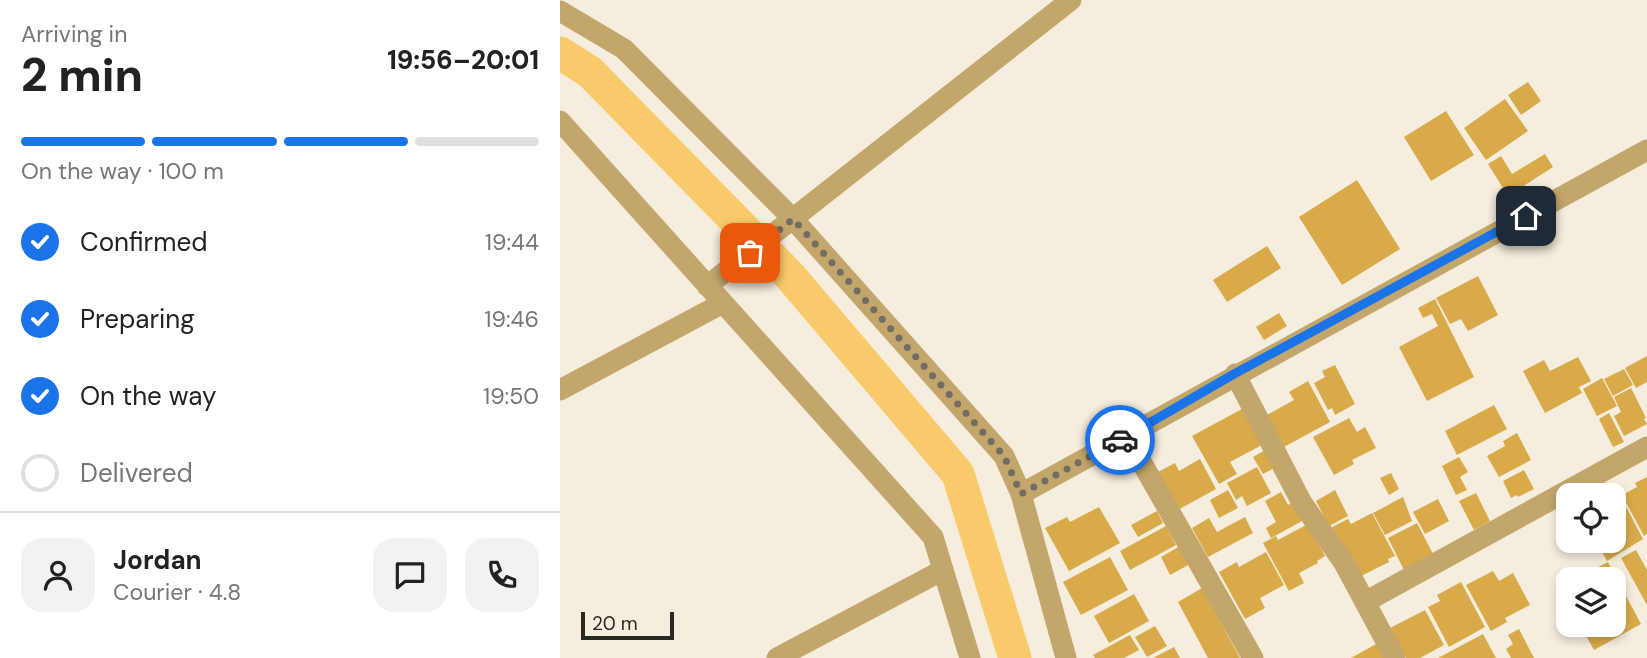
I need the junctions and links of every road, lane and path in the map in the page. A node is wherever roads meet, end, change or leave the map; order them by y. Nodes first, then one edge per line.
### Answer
1 (1071, 0) edge
2 (560, 11) edge
3 (560, 121) edge
4 (1647, 150) edge
5 (793, 219) junction
6 (707, 285) junction
7 (723, 303) junction
8 (1234, 374) junction
9 (560, 390) edge
10 (1124, 432) junction
11 (1647, 447) edge
12 (1021, 494) junction
13 (943, 570) junction
14 (1365, 602) junction
15 (777, 658) edge
16 (970, 658) edge
17 (1066, 658) edge
18 (1253, 658) edge
19 (1395, 658) edge

1 - 5 street
2 - 5 street
3 - 6 street
4 - 8 street
5 - 6 street
5 - 12 street
6 - 7 street
7 - 9 street
7 - 13 street
8 - 10 street
8 - 14 street
10 - 12 street
10 - 18 street
11 - 14 street
12 - 17 street
13 - 15 street
13 - 16 street
14 - 19 street

